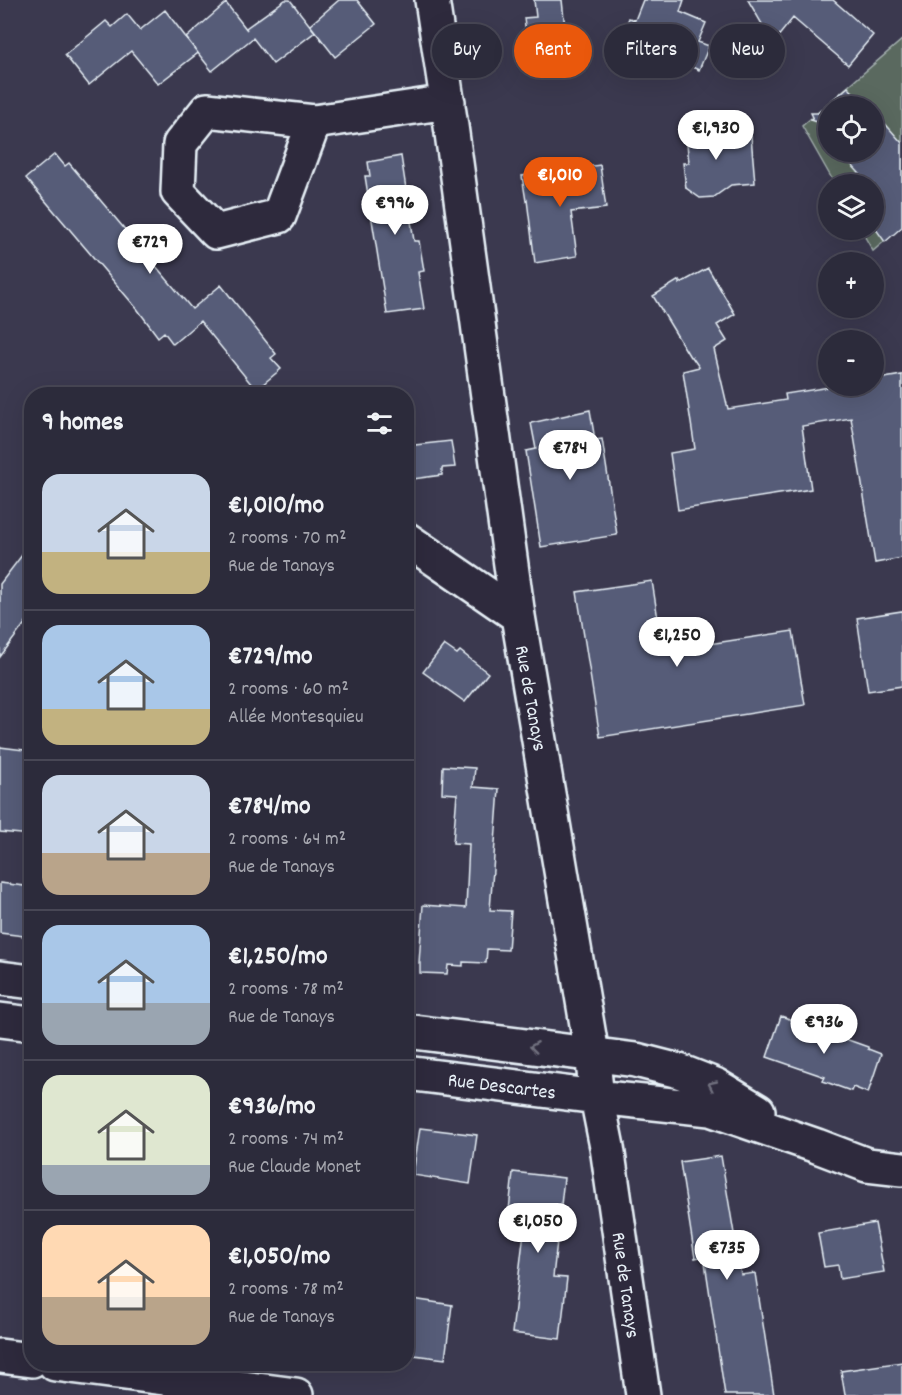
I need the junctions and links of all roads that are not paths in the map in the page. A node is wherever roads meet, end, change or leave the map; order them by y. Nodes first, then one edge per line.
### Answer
1 (432, 0) edge
2 (448, 102) junction
3 (314, 122) junction
4 (414, 544) edge
5 (518, 616) junction
6 (0, 978) edge
7 (24, 981) edge
8 (0, 1020) edge
9 (24, 1023) edge
10 (414, 1032) edge
11 (592, 1054) junction
12 (414, 1074) edge
13 (597, 1097) junction
14 (817, 1146) junction
15 (902, 1168) edge
16 (0, 1356) edge
17 (24, 1359) edge
18 (110, 1371) edge
19 (296, 1395) edge
20 (644, 1395) edge

1 - 2 street, Rue de Tanays
2 - 3 street
2 - 5 street, Rue de Tanays
3 - 3 street
4 - 5 street
5 - 11 street, Rue de Tanays
6 - 7 street
8 - 9 street
11 -> 10 street
11 - 13 street, Rue de Tanays
14 -> 11 street
12 - 13 street, Rue Descartes
13 - 14 street, Rue Descartes
13 - 20 street, Rue de Tanays
14 - 15 street
16 - 17 street
18 - 19 street

